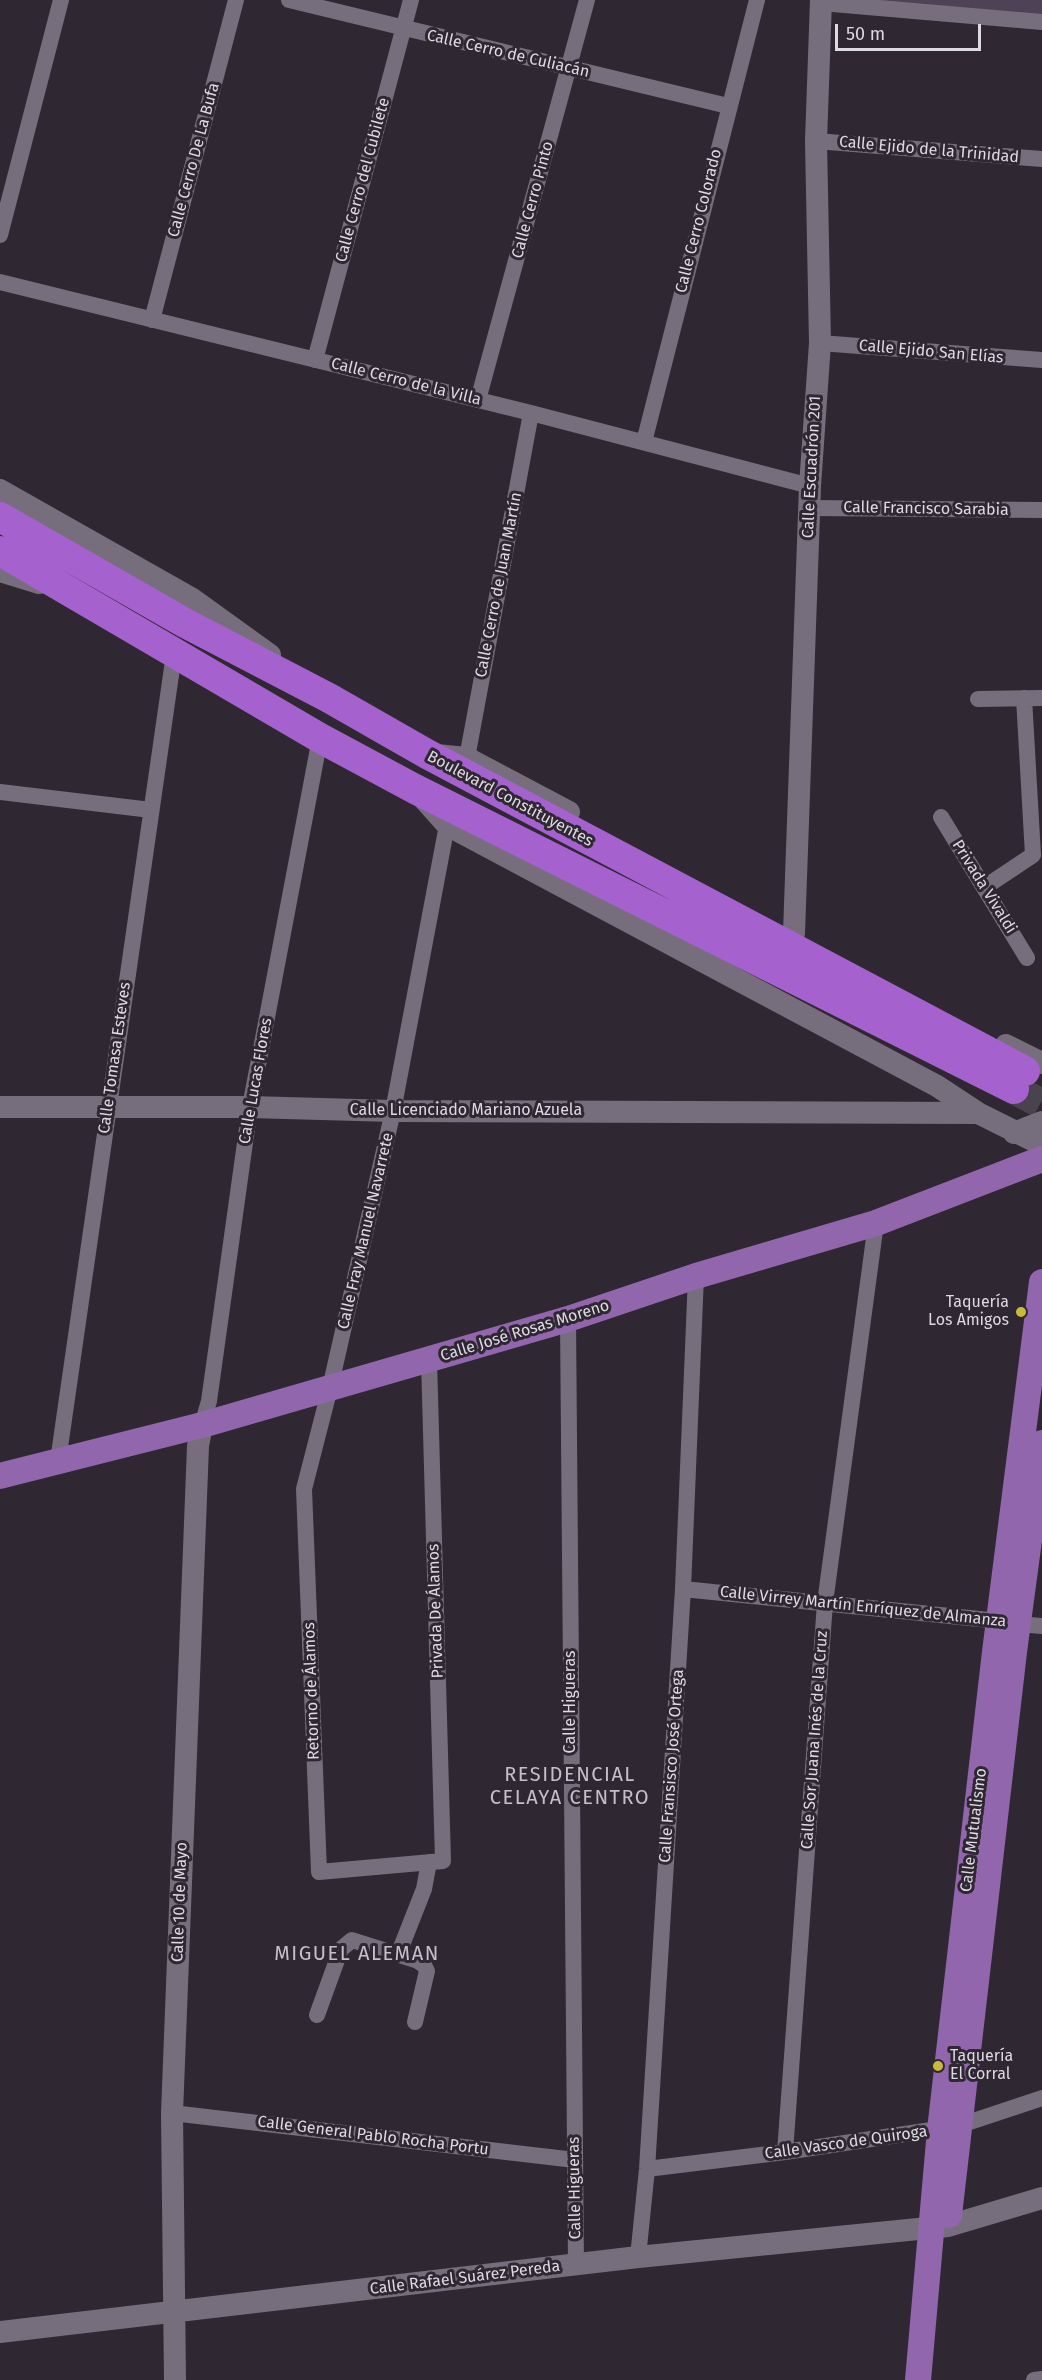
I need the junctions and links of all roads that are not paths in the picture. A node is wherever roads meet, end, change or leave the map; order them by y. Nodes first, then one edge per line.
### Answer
1 (61, 0) edge
2 (236, 0) edge
3 (289, 0) edge
4 (411, 0) edge
5 (587, 0) edge
6 (757, 0) edge
7 (821, 2) edge
8 (1042, 22) edge
9 (403, 29) junction
10 (569, 69) junction
11 (728, 106) junction
12 (816, 141) junction
13 (1042, 159) edge
14 (0, 235) edge
15 (0, 282) edge
16 (152, 320) junction
17 (820, 343) junction
18 (315, 360) junction
19 (1042, 360) edge
20 (478, 400) junction
21 (531, 413) junction
22 (644, 442) junction
23 (0, 490) edge
24 (810, 497) junction
25 (1042, 510) edge
26 (0, 518) edge
27 (0, 551) edge
28 (0, 571) edge
29 (81, 597) junction
30 (174, 654) junction
31 (329, 698) junction
32 (1024, 698) junction
33 (1042, 698) edge
34 (978, 699) dead end
35 (321, 738) junction
36 (427, 754) junction
37 (467, 758) junction
38 (415, 789) junction
39 (0, 792) edge
40 (151, 810) junction
41 (941, 817) dead end
42 (447, 825) junction
43 (1038, 857) edge
44 (985, 887) junction
45 (794, 933) junction
46 (1028, 958) dead end
47 (1027, 1075) edge
48 (937, 1086) junction
49 (108, 1106) junction
50 (0, 1107) edge
51 (250, 1107) junction
52 (393, 1111) junction
53 (931, 1113) junction
54 (978, 1113) junction
55 (1042, 1122) edge
56 (1014, 1132) junction
57 (1042, 1145) edge
58 (1042, 1159) edge
59 (876, 1223) junction
60 (696, 1276) junction
61 (1042, 1282) edge
62 (568, 1319) junction
63 (429, 1360) junction
64 (330, 1388) junction
65 (202, 1425) junction
66 (1042, 1443) edge
67 (58, 1461) junction
68 (0, 1476) edge
69 (684, 1589) junction
70 (825, 1604) junction
71 (1020, 1624) edge
72 (436, 1862) junction
73 (398, 1955) junction
74 (317, 2015) dead end
75 (415, 2022) dead end
76 (1042, 2098) edge
77 (172, 2113) junction
78 (949, 2128) junction
79 (785, 2152) junction
80 (575, 2160) junction
81 (646, 2169) junction
82 (1042, 2198) edge
83 (939, 2227) junction
84 (638, 2256) junction
85 (576, 2265) junction
86 (173, 2311) junction
87 (0, 2332) edge
88 (1042, 2379) edge
89 (175, 2380) edge
90 (918, 2380) edge
91 (935, 2380) edge
92 (1034, 2380) edge

1 - 14 street
2 - 16 street, Calle Cerro De La Bufa
3 - 9 street, Calle Cerro de Culiacán
4 - 9 street, Calle Cerro del Cubilete
5 - 10 street, Calle Cerro Pinto
6 - 11 street, Calle Cerro Colorado
7 - 8 street
7 - 12 street, Calle Escuadrón 201
9 - 10 street, Calle Cerro de Culiacán
9 - 18 street, Calle Cerro del Cubilete
10 - 11 street, Calle Cerro de Culiacán
10 - 20 street, Calle Cerro Pinto
11 - 22 street, Calle Cerro Colorado
12 - 13 street, Calle Ejido de la Trinidad
12 - 17 street, Calle Escuadrón 201
15 - 16 street, Calle Cerro de la Villa
16 - 18 street, Calle Cerro de la Villa
17 - 19 street, Calle Ejido San Elías
17 - 24 street, Calle Escuadrón 201
18 - 20 street, Calle Cerro de la Villa
20 - 21 street, Calle Cerro de la Villa
21 - 22 street, Calle Cerro de la Villa
21 - 37 street, Calle Cerro de Juan Martín
22 - 24 street, Calle Cerro de la Villa
23 - 31 street
24 - 25 street, Calle Francisco Sarabia
24 - 45 street, Calle Escuadrón 201
26 - 31 highway, Boulevard Constituyentes
27 - 29 highway, Boulevard Constituyentes
28 - 29 street
29 - 30 highway, Boulevard Constituyentes
30 - 35 highway, Boulevard Constituyentes
30 - 40 street, Calle Tomasa Esteves
31 - 36 highway, Boulevard Constituyentes
32 - 33 street
32 - 34 street
32 - 43 street
35 - 38 highway, Boulevard Constituyentes
35 - 51 street, Calle Lucas Flores
36 - 37 street
36 - 47 highway, Boulevard Constituyentes
37 - 45 street
38 - 42 street
38 - 47 highway, Boulevard Constituyentes
39 - 40 street
40 - 49 street, Calle Tomasa Esteves
41 - 44 street, Privada Vivaldi
42 - 48 street
42 - 52 street, Calle Fray Manuel Navarrete
43 - 44 street
44 - 46 street, Privada Vivaldi
45 - 47 street
48 - 53 street
48 - 54 street
49 - 50 street, Calle Licenciado Mariano Azuela
49 - 51 street, Calle Licenciado Mariano Azuela
49 - 67 street, Calle Tomasa Esteves
51 - 52 street, Calle Licenciado Mariano Azuela
51 - 65 street, Calle Lucas Flores
52 - 53 street, Calle Licenciado Mariano Azuela
52 - 64 street, Calle Fray Manuel Navarrete
53 - 54 street, Calle Licenciado Mariano Azuela
54 - 56 street
55 - 56 street
56 - 57 street
58 - 59 main road, Calle José Rosas Moreno
59 - 60 main road, Calle José Rosas Moreno
59 - 70 street, Calle Sor Juana Inés de la Cruz
60 - 62 main road, Calle José Rosas Moreno
60 - 69 street, Calle Fransisco José Ortega
61 - 71 main road, Calle Mutualismo
62 - 63 main road, Calle José Rosas Moreno
62 - 80 street, Calle Higueras
63 - 64 main road, Calle José Rosas Moreno
63 - 72 street, Privada De Álamos
64 - 65 main road, Calle José Rosas Moreno
64 - 72 street, Retorno de Álamos
65 - 67 main road, Calle José Rosas Moreno
65 - 77 street, Calle 10 de Mayo
66 - 71 main road, Calle Mutualismo
67 - 68 main road, Calle José Rosas Moreno
69 - 70 street, Calle Virrey Martín Enríquez de Almanza
69 - 81 street, Calle Fransisco José Ortega
70 - 71 street, Calle Virrey Martín Enríquez de Almanza
70 - 79 street, Calle Sor Juana Inés de la Cruz
71 - 78 main road, Calle Mutualismo
72 - 73 street, Privada De Álamos
73 - 74 street
73 - 75 street
76 - 78 street, Calle Vasco de Quiroga
77 - 80 street, Calle General Pablo Rocha Portu
77 - 86 street, Calle 10 de Mayo
78 - 79 street, Calle Vasco de Quiroga
78 - 83 main road, Calle Mutualismo
79 - 81 street, Calle Vasco de Quiroga
80 - 85 street, Calle Higueras
81 - 84 street, Calle Fransisco José Ortega
82 - 83 street, Calle Rafael Suárez Pereda
83 - 84 street, Calle Rafael Suárez Pereda
83 - 90 main road, Calle Mutualismo
83 - 91 main road, Calle Mutualismo
84 - 85 street, Calle Rafael Suárez Pereda
85 - 86 street, Calle Rafael Suárez Pereda
86 - 87 street, Calle Rafael Suárez Pereda
86 - 89 street, Calle 10 de Mayo
88 - 92 street

